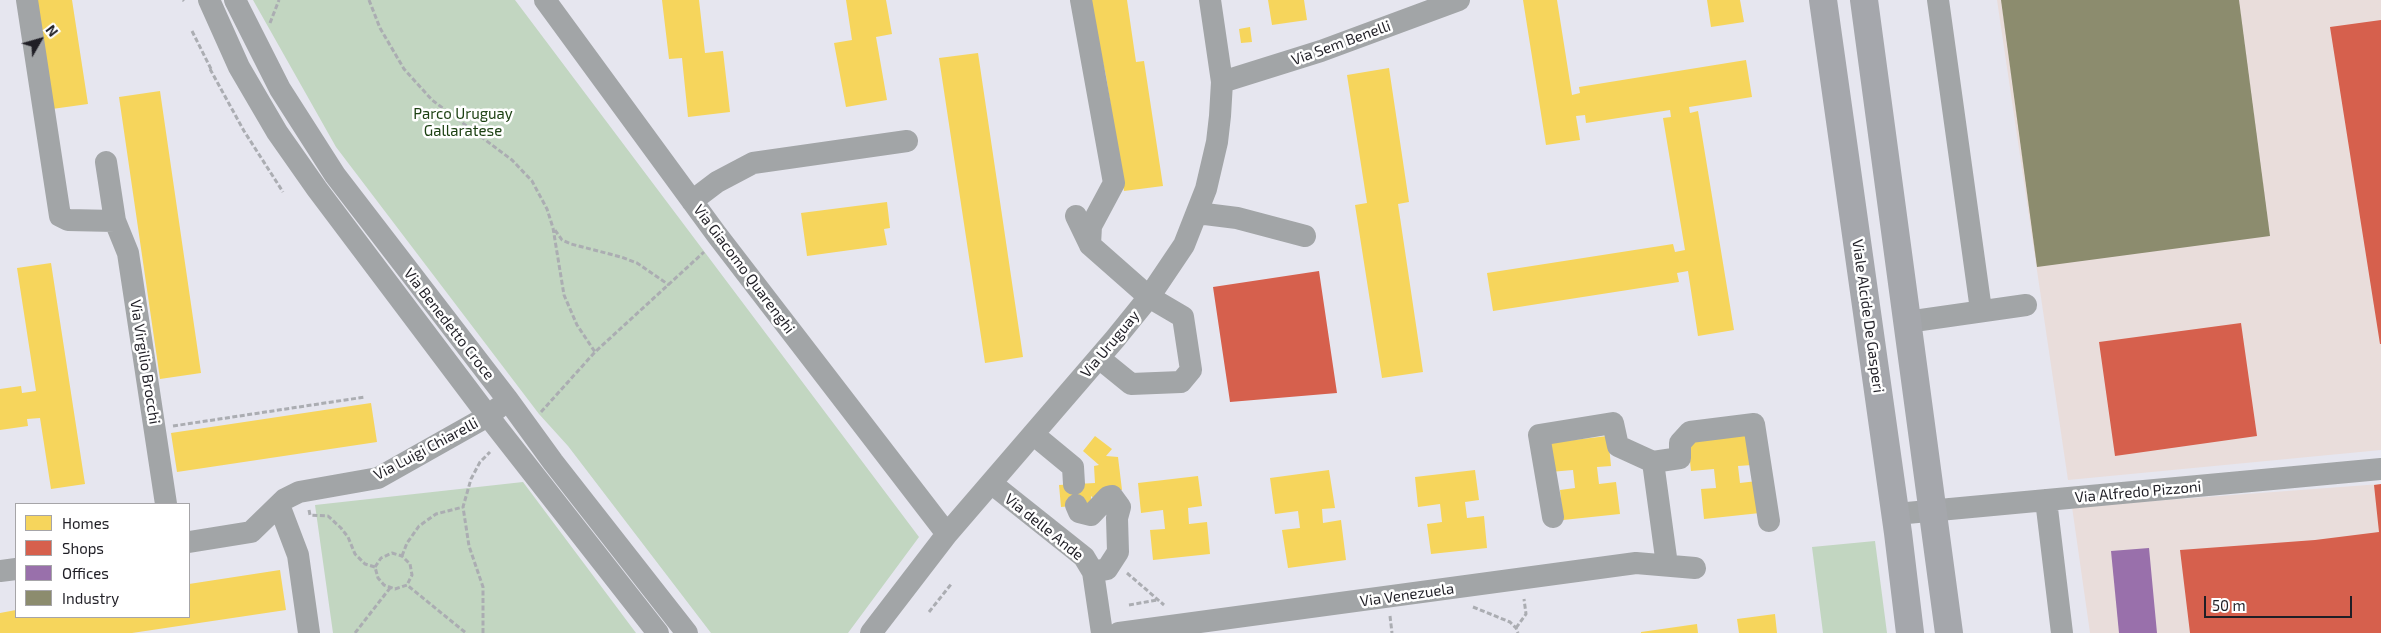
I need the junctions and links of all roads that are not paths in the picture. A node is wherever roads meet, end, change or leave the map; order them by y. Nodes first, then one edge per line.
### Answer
1 (27, 0) edge
2 (209, 0) edge
3 (235, 0) edge
4 (545, 0) edge
5 (1081, 0) edge
6 (1210, 0) edge
7 (1459, 0) edge
8 (1823, 0) edge
9 (1864, 0) edge
10 (1938, 0) edge
11 (1222, 82) junction
12 (907, 140) dead end
13 (106, 162) dead end
14 (692, 201) junction
15 (1197, 213) junction
16 (1076, 216) dead end
17 (115, 221) junction
18 (1305, 236) dead end
19 (1090, 245) junction
20 (1149, 297) junction
21 (2026, 305) dead end
22 (1981, 310) junction
23 (1907, 322) junction
24 (1099, 358) junction
25 (508, 400) junction
26 (488, 416) junction
27 (1033, 434) junction
28 (1653, 462) junction
29 (2381, 469) edge
30 (991, 483) junction
31 (2046, 500) junction
32 (166, 503) edge
33 (279, 505) junction
34 (1933, 510) junction
35 (1896, 514) junction
36 (1553, 517) dead end
37 (1769, 521) dead end
38 (947, 534) junction
39 (190, 542) edge
40 (1667, 565) junction
41 (15, 568) edge
42 (1695, 568) dead end
43 (0, 571) edge
44 (1093, 572) junction
45 (309, 633) edge
46 (658, 633) edge
47 (687, 633) edge
48 (871, 633) edge
49 (1102, 633) edge
50 (1119, 633) edge
51 (1910, 633) edge
52 (1949, 633) edge
53 (2062, 633) edge

1 - 17 street
2 - 26 street, Via Benedetto Croce
3 - 25 street, Via Benedetto Croce
4 - 14 street, Via Giacomo Quarenghi
5 - 19 street
6 - 11 street, Via Uruguay
7 - 11 street, Via Sem Benelli
8 - 35 main road, Viale Alcide De Gasperi
9 - 23 main road
10 - 22 street
11 - 15 street, Via Uruguay
12 - 14 street
13 - 17 street, Via Virgilio Brocchi
14 - 38 street, Via Giacomo Quarenghi
15 - 18 street
15 - 20 street, Via Uruguay
16 - 19 street
17 - 32 street, Via Virgilio Brocchi
19 - 20 street
20 - 24 street, Via Uruguay
20 - 24 street
21 - 22 street
22 - 23 street
23 - 34 main road
24 - 27 street, Via Uruguay
25 - 26 street, Via Luigi Chiarelli
25 - 47 street, Via Benedetto Croce
26 - 33 street, Via Luigi Chiarelli
26 - 46 street, Via Benedetto Croce
27 - 30 street, Via Uruguay
27 - 44 street
28 - 36 street
28 - 37 street
28 - 40 street
29 - 31 street, Via Alfredo Pizzoni
30 - 38 street, Via Uruguay
30 - 44 street, Via delle Ande
31 - 34 street, Via Alfredo Pizzoni
31 - 53 street
33 - 39 street, Via Luigi Chiarelli
33 - 45 street
34 - 35 street, Via Alfredo Pizzoni
34 - 52 main road
35 - 51 main road, Viale Alcide De Gasperi
38 - 48 street, Via Uruguay
40 - 42 street, Via Venezuela
40 - 50 street, Via Venezuela
41 - 43 street
44 - 49 street, Via delle Ande

